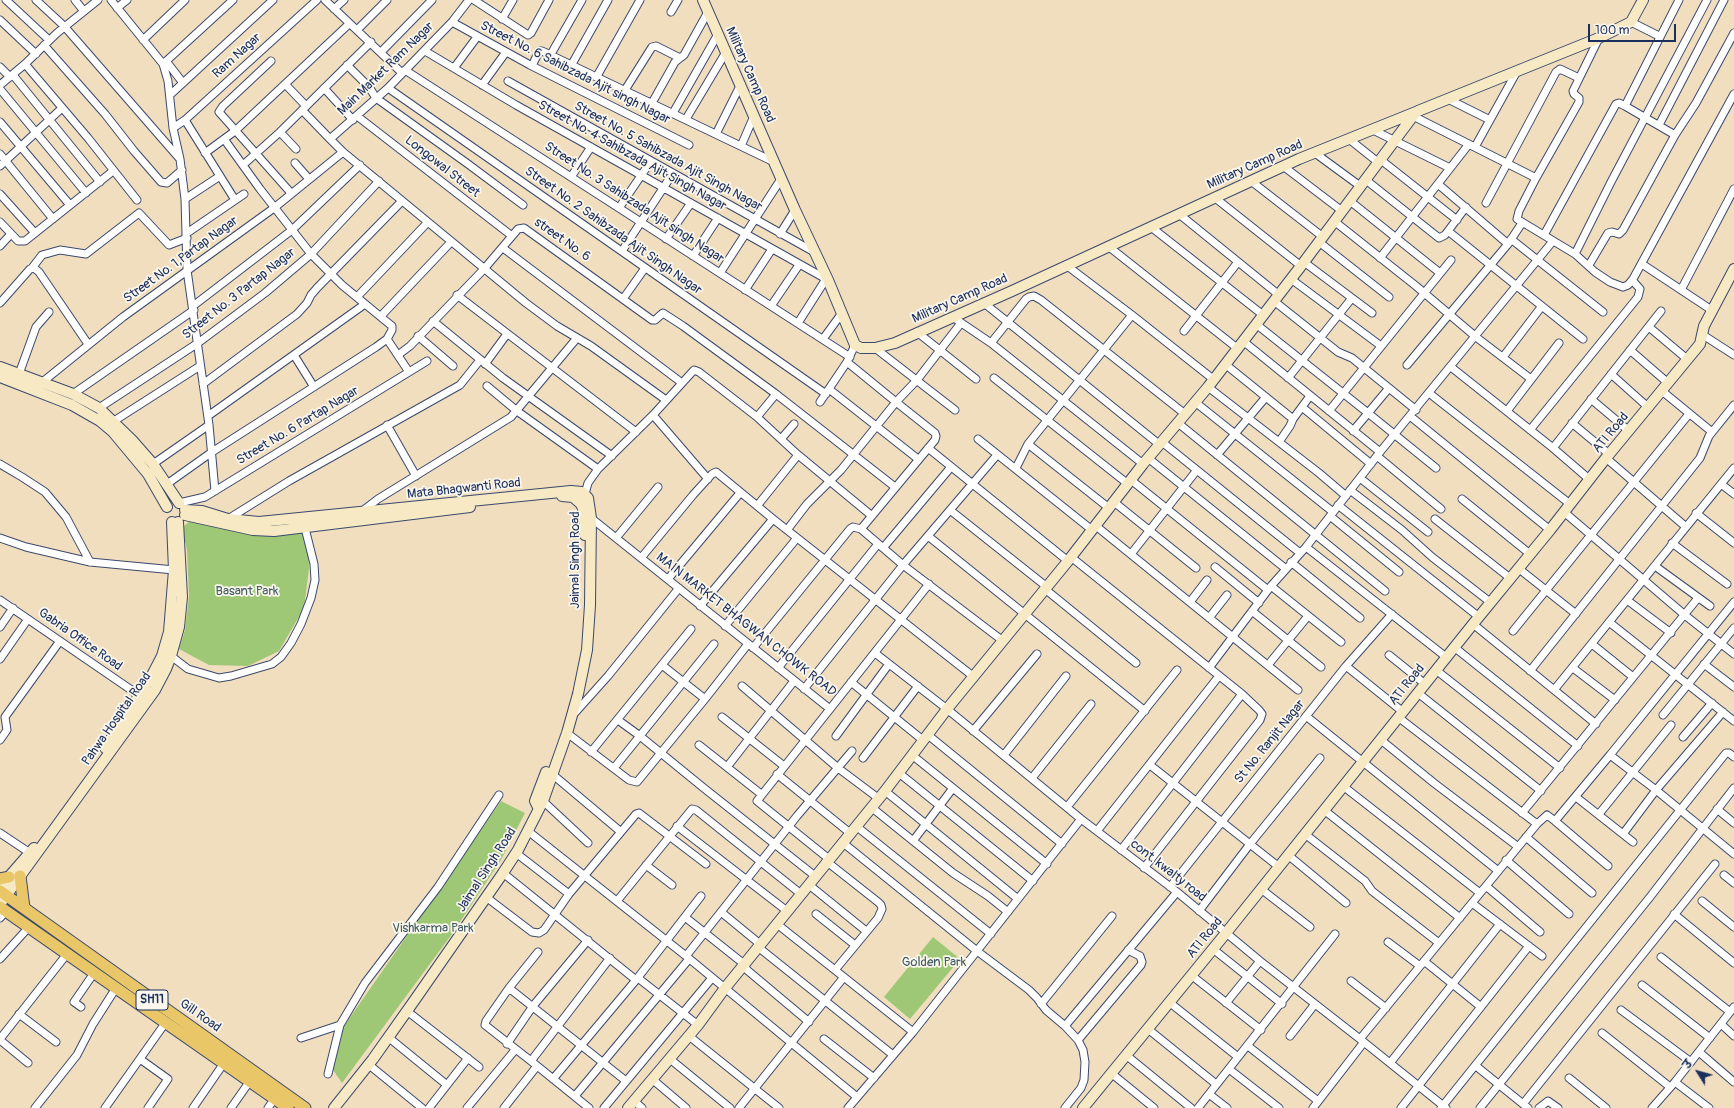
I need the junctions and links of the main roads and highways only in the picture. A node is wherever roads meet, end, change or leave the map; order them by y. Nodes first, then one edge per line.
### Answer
1 (20, 876) road end
2 (2, 902) edge
3 (24, 908) junction
4 (288, 1108) edge
5 (305, 1108) edge

1 - 3 main road
2 - 3 main road, Gill Road / SH11
2 - 4 main road, Gill Road / SH11
3 - 5 main road, Gill Road / SH11

